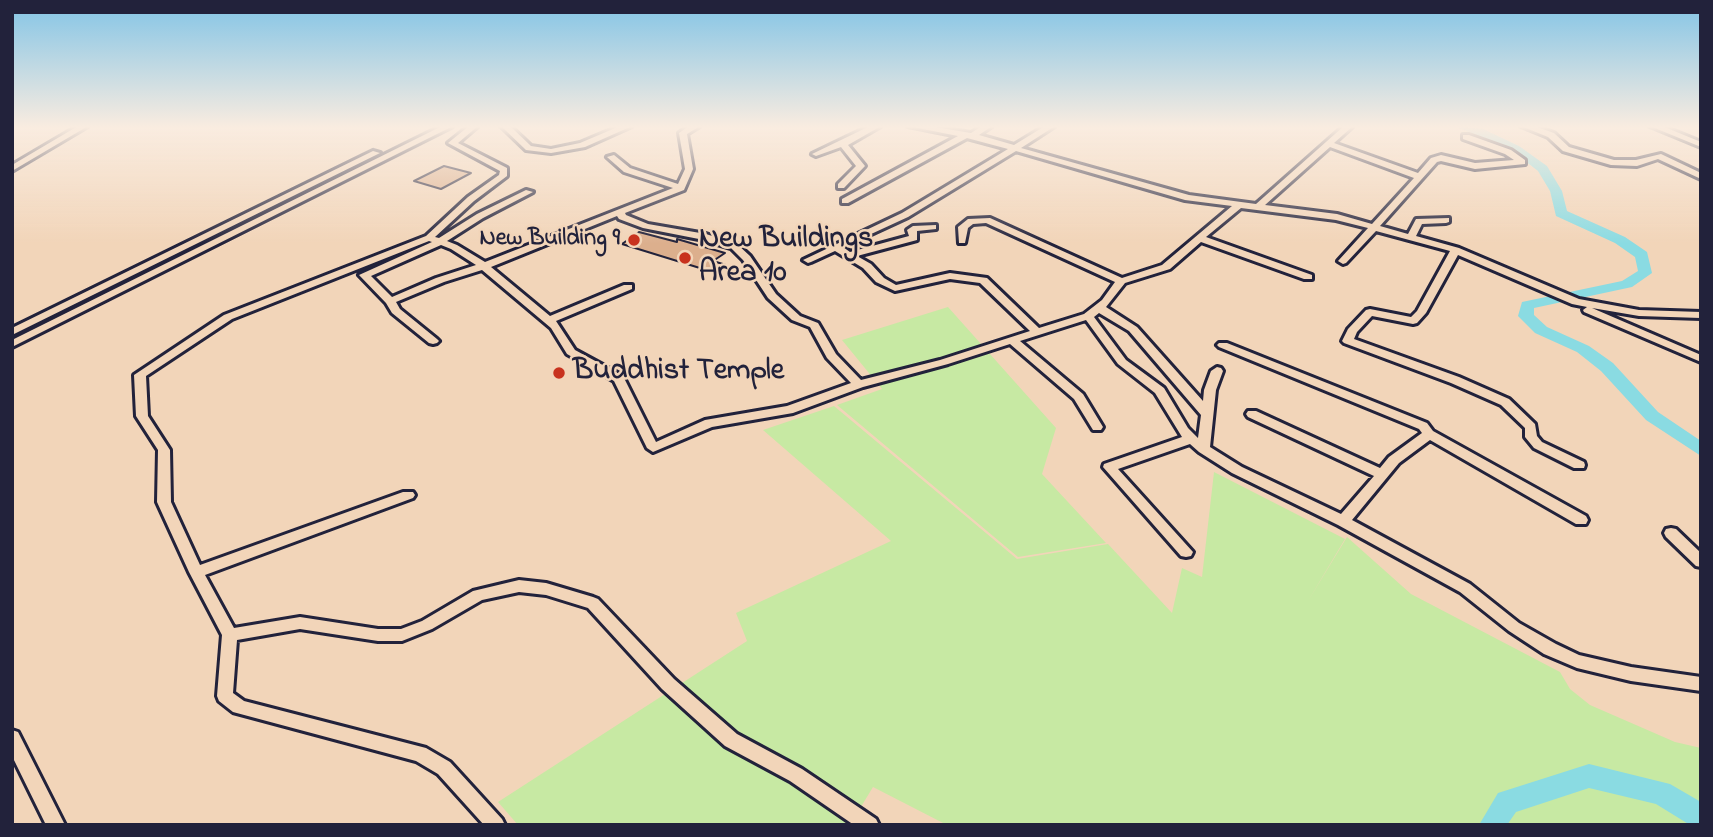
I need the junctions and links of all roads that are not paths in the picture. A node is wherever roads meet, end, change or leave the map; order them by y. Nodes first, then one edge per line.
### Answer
1 (348, 165) edge
2 (368, 165) edge
3 (495, 165) edge
4 (621, 165) edge
5 (689, 165) edge
6 (860, 165) edge
7 (913, 165) edge
8 (990, 165) edge
9 (1070, 165) edge
10 (1304, 165) edge
11 (1390, 165) edge
12 (1430, 165) edge
13 (1471, 165) edge
14 (1490, 165) edge
15 (1677, 165) edge
16 (1701, 176) edge
17 (1420, 177) junction
18 (841, 186) dead end
19 (681, 188) junction
20 (529, 192) dead end
21 (845, 201) dead end
22 (1240, 204) junction
23 (1258, 207) junction
24 (620, 212) junction
25 (1446, 220) dead end
26 (933, 227) dead end
27 (1377, 228) junction
28 (1410, 237) junction
29 (1199, 239) junction
30 (434, 240) junction
31 (962, 241) dead end
32 (837, 248) junction
33 (1456, 250) junction
34 (849, 256) junction
35 (808, 260) dead end
36 (1343, 261) dead end
37 (484, 266) junction
38 (1308, 277) dead end
39 (1121, 281) junction
40 (628, 287) dead end
41 (390, 301) junction
42 (1576, 302) junction
43 (1094, 312) junction
44 (1701, 315) edge
45 (548, 321) junction
46 (12, 332) edge
47 (1038, 333) junction
48 (433, 341) dead end
49 (1013, 341) junction
50 (12, 344) edge
51 (1223, 345) dead end
52 (1701, 359) edge
53 (1217, 371) dead end
54 (859, 384) junction
55 (1252, 414) dead end
56 (1208, 415) junction
57 (1097, 427) dead end
58 (1429, 434) junction
59 (1191, 439) junction
60 (1203, 449) junction
61 (1579, 465) dead end
62 (1382, 474) junction
63 (408, 495) dead end
64 (1581, 520) dead end
65 (1343, 521) junction
66 (1671, 533) dead end
67 (1186, 552) dead end
68 (1701, 562) edge
69 (196, 572) junction
70 (230, 635) junction
71 (1701, 684) edge
72 (12, 738) edge
73 (56, 825) edge
74 (496, 825) edge
75 (870, 825) edge

1 - 46 street
2 - 50 street
3 - 30 street
4 - 19 street
5 - 19 street
6 - 18 street
7 - 21 street
8 - 32 street
9 - 22 street
10 - 23 street
11 - 17 street
12 - 17 street
13 - 14 street
15 - 16 street
17 - 27 street
19 - 24 street
20 - 30 street
22 - 23 street
22 - 29 street
23 - 27 street
24 - 37 street
24 - 54 street
25 - 28 street
26 - 34 street
27 - 28 street
27 - 36 street
28 - 33 street
29 - 38 street
29 - 39 street
30 - 37 street
30 - 41 street
30 - 69 street
31 - 39 street
32 - 34 street
32 - 35 street
33 - 42 street
33 - 61 street
34 - 47 street
37 - 41 street
37 - 45 street
39 - 43 street
40 - 45 street
41 - 48 street
42 - 44 street
42 - 52 street
43 - 47 street
43 - 56 street
43 - 59 street
45 - 54 street
47 - 49 street
49 - 54 street
49 - 57 street
51 - 58 street
53 - 56 street
55 - 62 street
56 - 60 street
58 - 62 street
58 - 64 street
59 - 60 street
59 - 67 street
60 - 65 street
62 - 65 street
63 - 69 street
65 - 71 street
66 - 68 street
69 - 70 street
70 - 74 street
70 - 75 street
72 - 73 street

